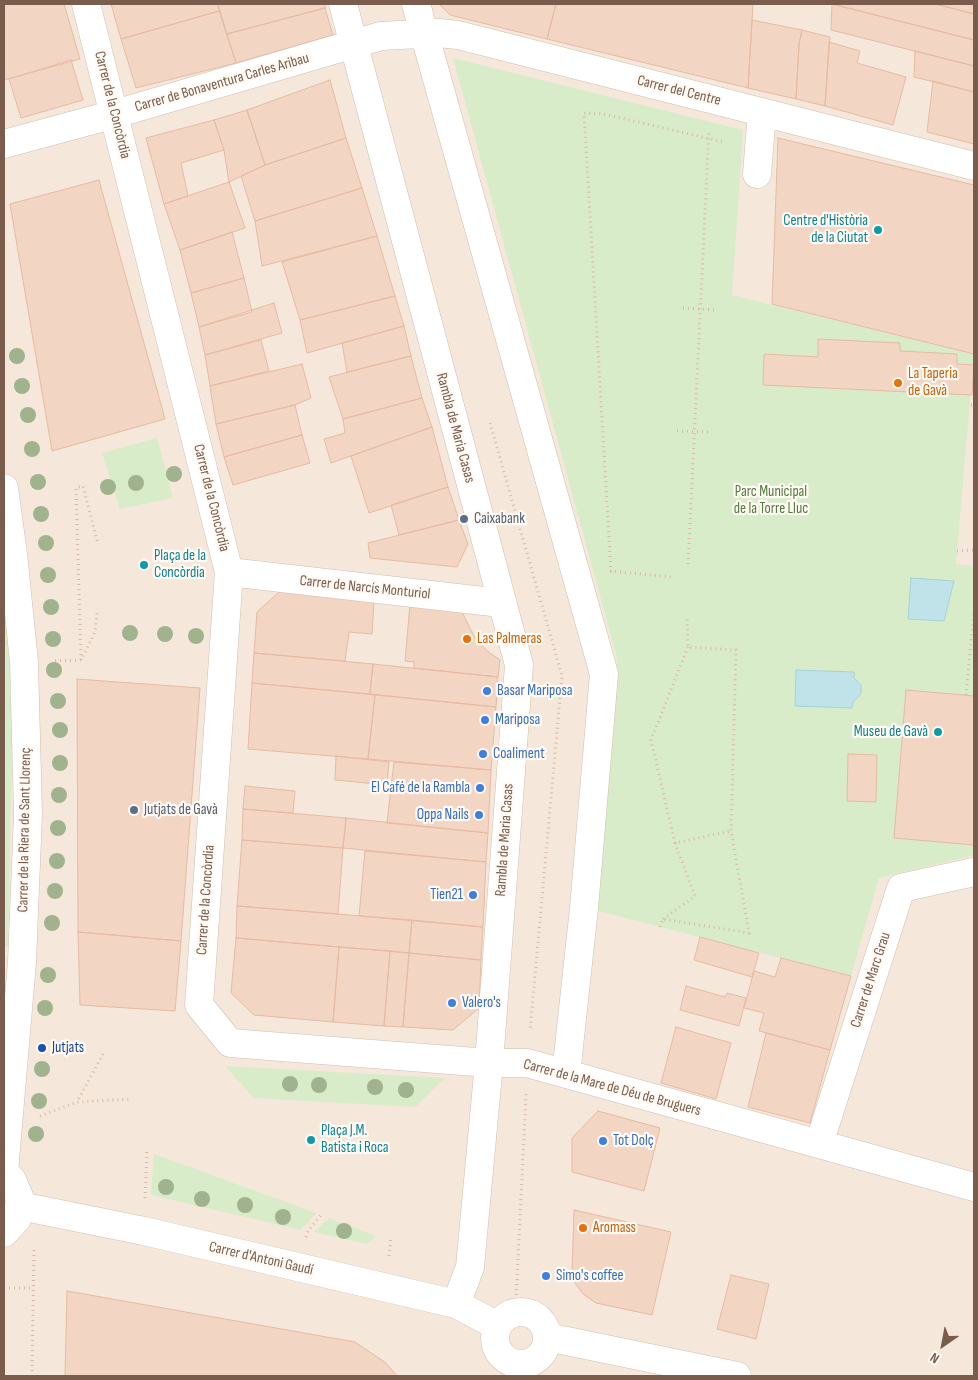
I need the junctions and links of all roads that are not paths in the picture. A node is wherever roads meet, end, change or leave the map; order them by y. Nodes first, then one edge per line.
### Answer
1 (86, 4) edge
2 (343, 4) edge
3 (416, 4) edge
4 (424, 34) junction
5 (382, 36) joint
6 (354, 45) junction
7 (762, 112) junction
8 (115, 114) junction
9 (4, 144) edge
10 (974, 166) edge
11 (757, 174) dead end
12 (4, 488) edge
13 (229, 572) junction
14 (501, 603) junction
15 (974, 872) edge
16 (199, 1005) joint
17 (489, 1063) junction
18 (566, 1074) junction
19 (819, 1144) junction
20 (4, 1172) edge
21 (974, 1186) edge
22 (20, 1206) junction
23 (4, 1234) edge
24 (456, 1304) junction
25 (498, 1326) junction
26 (547, 1337) junction
27 (514, 1370) edge
28 (737, 1376) edge

1 - 8 street, Carrer de la Concòrdia
2 - 6 street, Rambla de Maria Casas
3 - 4 street
4 - 5 street, Carrer del Centre
4 - 7 street, Carrer del Centre
4 - 18 street
5 - 6 street, Carrer de Bonaventura Carles Aribau
6 - 8 street, Carrer de Bonaventura Carles Aribau
6 - 14 street, Rambla de Maria Casas
7 - 10 street, Carrer del Centre
7 - 11 street
8 - 9 street, Carrer de Bonaventura Carles Aribau
8 - 13 street, Carrer de la Concòrdia
12 - 20 street, Carrer de la Riera de Sant Llorenç
13 - 14 street, Carrer de Narcís Monturiol
13 - 16 street, Carrer de la Concòrdia
14 - 17 street, Rambla de Maria Casas
15 - 19 street, Carrer de Marc Grau
16 - 17 street, Carrer de la Mare de Déu de Bruguers
17 - 18 street, Carrer de la Mare de Déu de Bruguers
17 - 24 street, Rambla de Maria Casas
18 - 19 street, Carrer de la Mare de Déu de Bruguers
19 - 21 street, Carrer de la Mare de Déu de Bruguers
20 - 22 street
22 - 23 street
22 - 24 street, Carrer d'Antoni Gaudí
24 - 25 street, Carrer d'Antoni Gaudí
25 - 26 street
25 - 27 street
26 - 27 street
26 - 28 street

